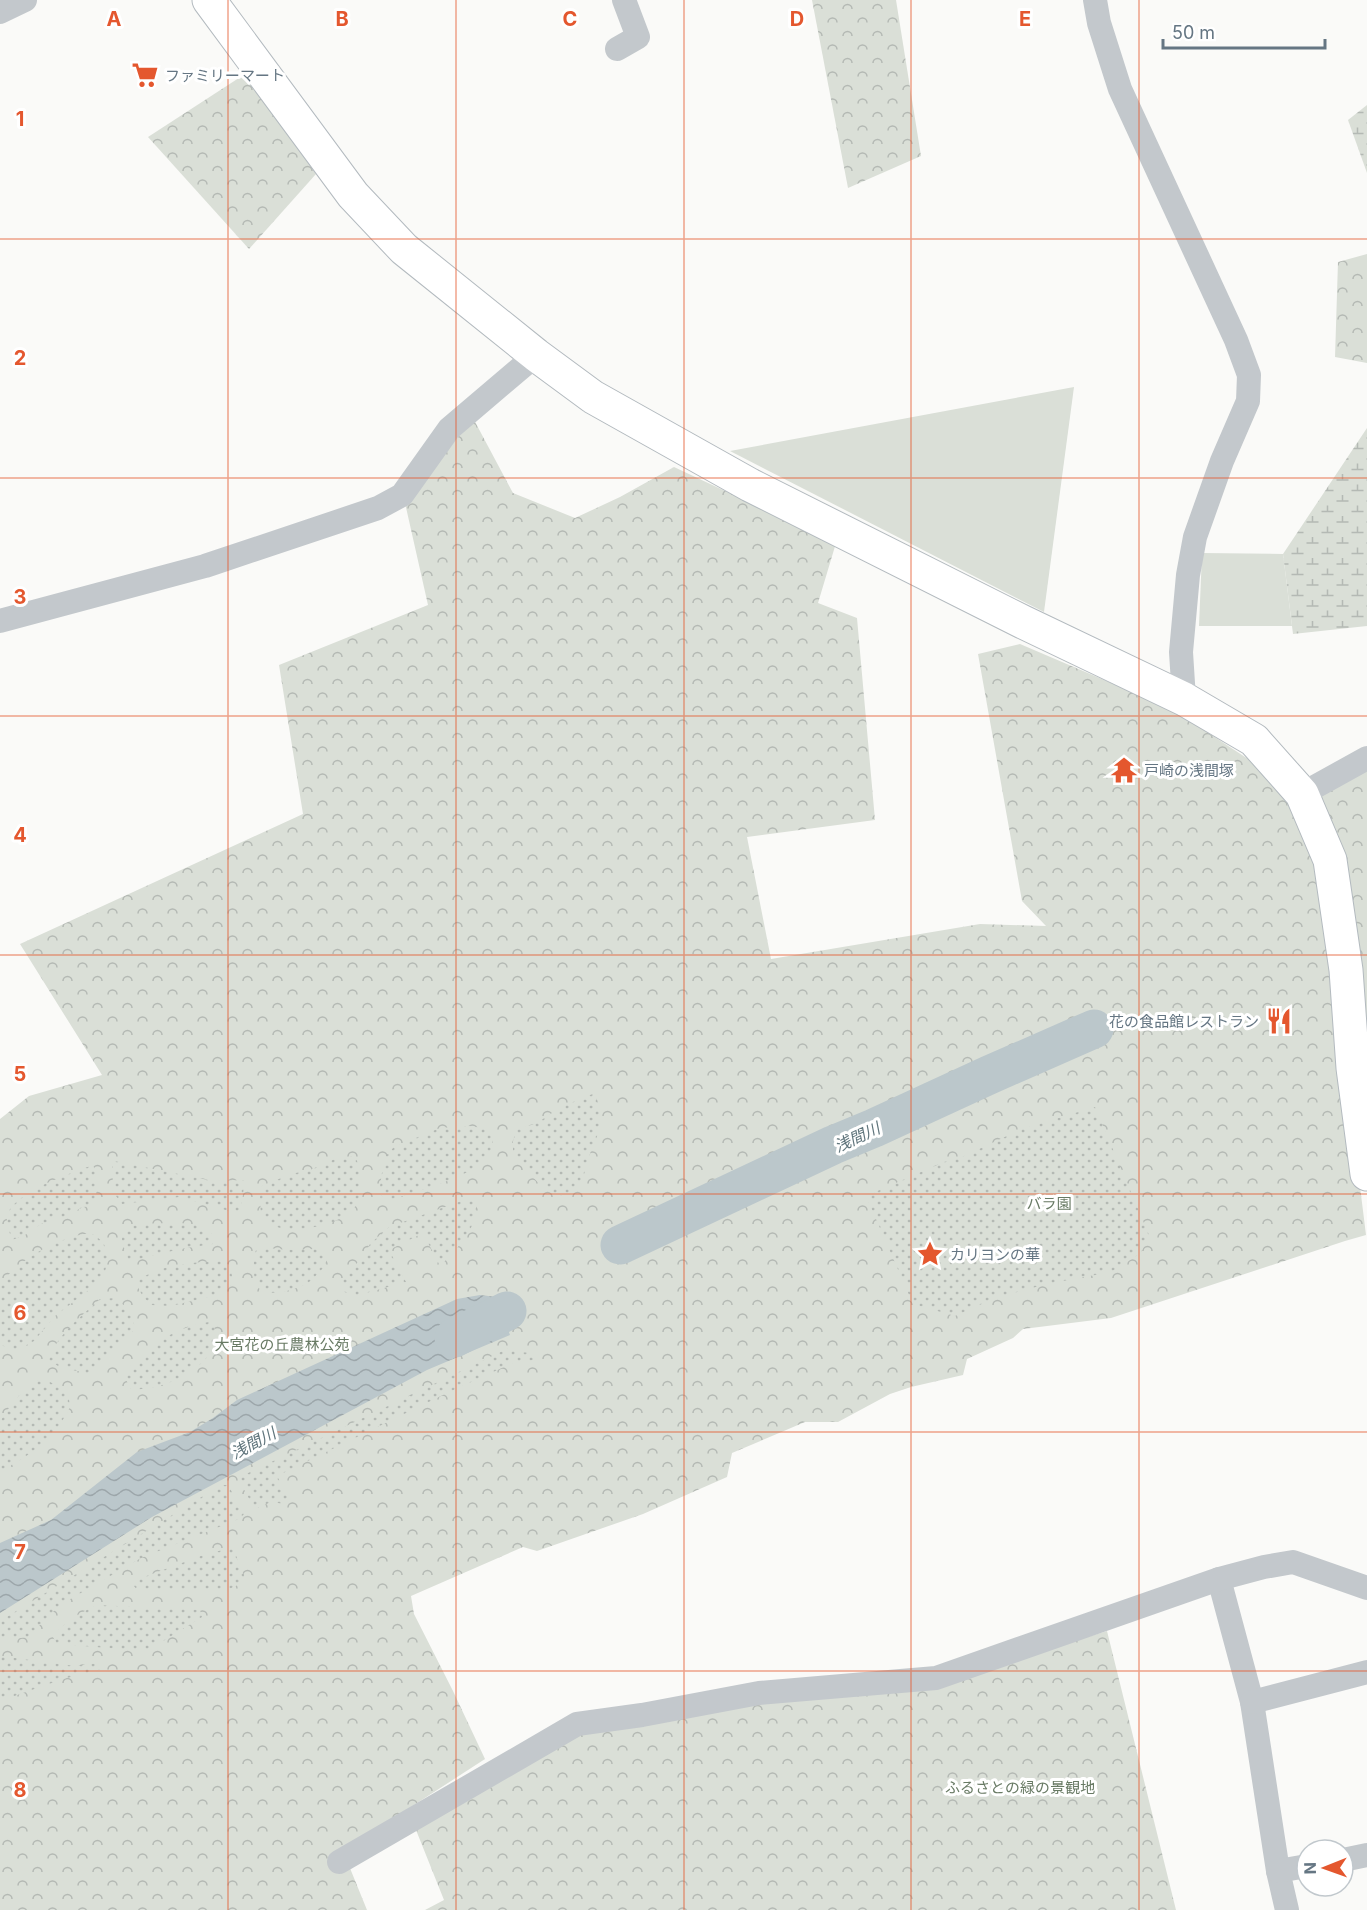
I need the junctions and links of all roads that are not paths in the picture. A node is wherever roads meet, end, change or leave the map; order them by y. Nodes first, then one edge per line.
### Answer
1 (24, 0) edge
2 (209, 0) edge
3 (624, 0) edge
4 (1095, 0) edge
5 (0, 12) edge
6 (617, 49) dead end
7 (536, 355) junction
8 (0, 621) edge
9 (1184, 699) junction
10 (1367, 758) edge
11 (1302, 794) junction
12 (1367, 1174) edge
13 (1220, 1579) junction
14 (1367, 1588) edge
15 (1367, 1672) edge
16 (1252, 1702) junction
17 (339, 1862) dead end
18 (1295, 1868) edge
19 (1278, 1871) junction
20 (1287, 1910) edge

1 - 5 street
2 - 7 street
3 - 6 street
4 - 9 street
7 - 8 street
7 - 9 street
9 - 11 street
10 - 11 street
11 - 12 street
13 - 14 street
13 - 16 street
13 - 17 street
15 - 16 street
16 - 19 street
18 - 19 street
19 - 20 street

